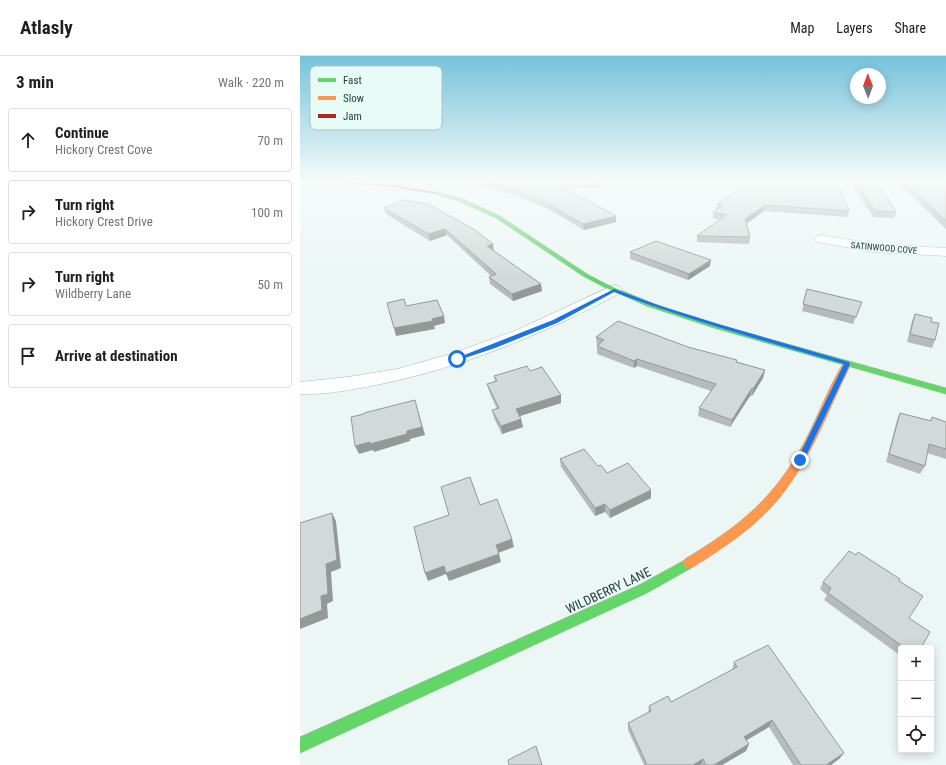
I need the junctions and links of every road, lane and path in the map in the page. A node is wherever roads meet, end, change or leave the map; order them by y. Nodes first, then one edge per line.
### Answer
1 (496, 214) edge
2 (822, 240) dead end
3 (946, 252) edge
4 (614, 290) junction
5 (847, 364) junction
6 (301, 388) edge
7 (946, 391) edge
8 (300, 745) edge

1 - 4 street
2 - 3 street, SATINWOOD COVE
4 - 5 street
4 - 6 street
5 - 7 street
5 - 8 street, WILDBERRY LANE

